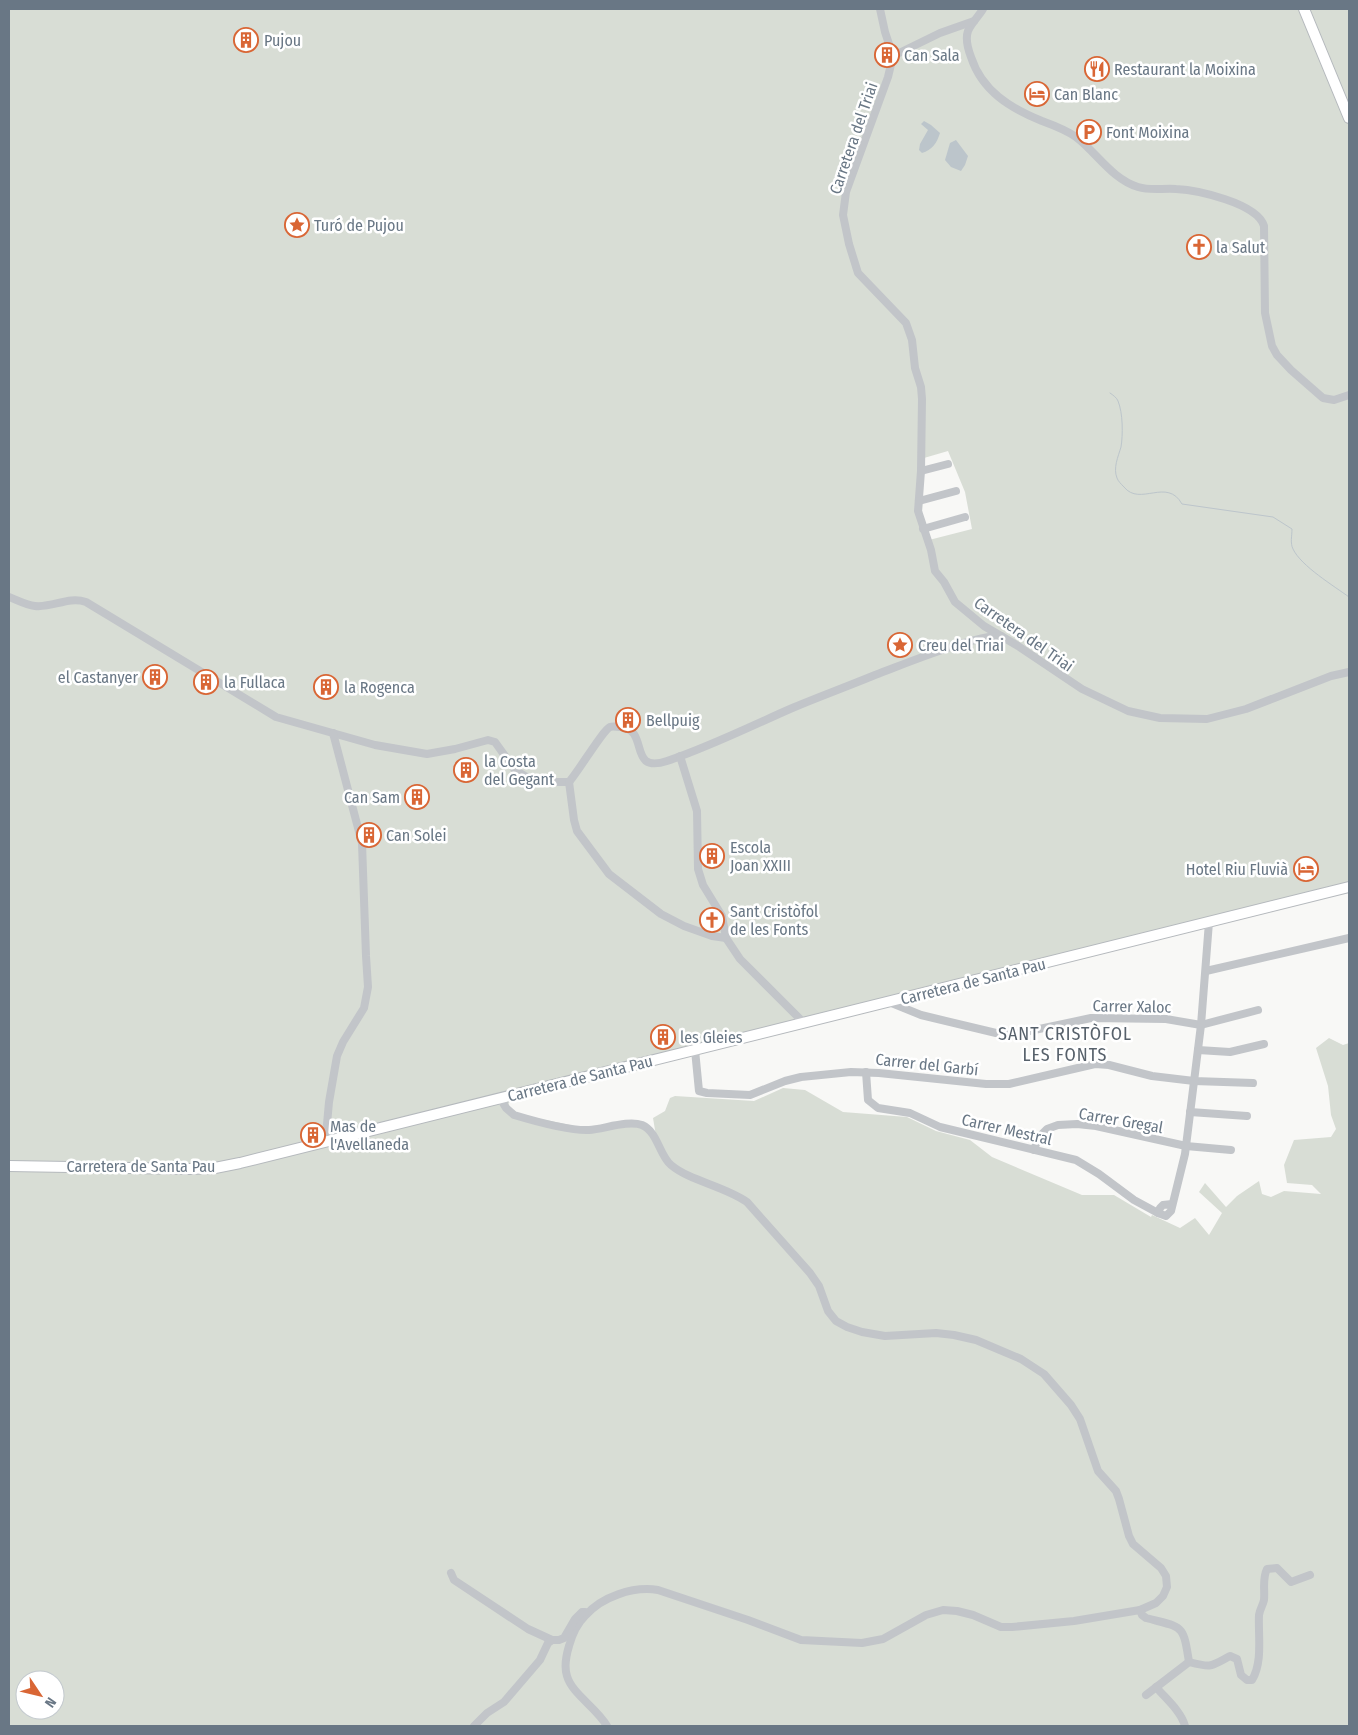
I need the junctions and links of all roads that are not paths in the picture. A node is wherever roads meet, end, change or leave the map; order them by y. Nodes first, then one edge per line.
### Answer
1 (880, 9) edge
2 (983, 9) edge
3 (1304, 9) edge
4 (975, 20) junction
5 (893, 56) junction
6 (1349, 118) edge
7 (1349, 395) edge
8 (948, 464) dead end
9 (921, 471) junction
10 (956, 491) dead end
11 (919, 501) junction
12 (965, 517) dead end
13 (923, 528) junction
14 (9, 596) edge
15 (1001, 636) junction
16 (1349, 672) edge
17 (333, 733) junction
18 (680, 756) junction
19 (569, 782) junction
20 (1349, 887) edge
21 (1209, 922) junction
22 (726, 938) junction
23 (1349, 938) edge
24 (1206, 971) junction
25 (888, 1002) junction
26 (1258, 1010) dead end
27 (804, 1023) junction
28 (1201, 1025) junction
29 (1264, 1044) dead end
30 (695, 1050) junction
31 (1198, 1050) junction
32 (866, 1072) junction
33 (1194, 1081) junction
34 (1252, 1083) dead end
35 (500, 1098) junction
36 (1190, 1112) junction
37 (1246, 1116) dead end
38 (328, 1141) junction
39 (1186, 1146) junction
40 (1034, 1150) junction
41 (1231, 1150) dead end
42 (9, 1166) edge
43 (451, 1573) dead end
44 (1310, 1575) dead end
45 (1140, 1610) junction
46 (588, 1613) junction
47 (552, 1640) junction
48 (1188, 1662) junction
49 (1156, 1687) junction
50 (1146, 1695) dead end
51 (474, 1726) edge
52 (607, 1726) edge
53 (1185, 1726) edge

1 - 5 street
2 - 4 street
3 - 6 main road
4 - 5 street
4 - 7 street
5 - 9 street, Carretera del Triai
8 - 9 street
9 - 11 street, Carretera del Triai
10 - 11 street
11 - 13 street, Carretera del Triai
12 - 13 street
13 - 15 street, Carretera del Triai
14 - 17 street
15 - 16 street, Carretera del Triai
15 - 18 street
17 - 19 street
17 - 38 street
18 - 19 street
18 - 22 street
19 - 22 street
20 - 21 main road, Carretera de Santa Pau
21 - 24 street
21 - 25 main road, Carretera de Santa Pau
22 - 27 street
23 - 24 street
24 - 28 street
25 - 27 main road, Carretera de Santa Pau
25 - 28 street, Carrer Xaloc
26 - 28 street
27 - 30 main road, Carretera de Santa Pau
28 - 31 street
29 - 31 street
30 - 32 street, Carrer del Garbí
30 - 35 main road, Carretera de Santa Pau
31 - 33 street
32 - 33 street, Carrer del Garbí
32 - 40 street, Carrer Mestral
33 - 34 street, Carrer del Garbí
33 - 36 street
35 - 38 main road, Carretera de Santa Pau
35 - 45 street
36 - 37 street
36 - 39 street
38 - 42 main road, Carretera de Santa Pau
39 - 40 street, Carrer Gregal
39 - 40 street, Carrer Mestral
39 - 41 street, Carrer Gregal
43 - 47 street
44 - 48 street
45 - 46 street
45 - 48 street
46 - 47 street
46 - 52 street
47 - 51 street
48 - 49 street
49 - 50 street
49 - 53 street

